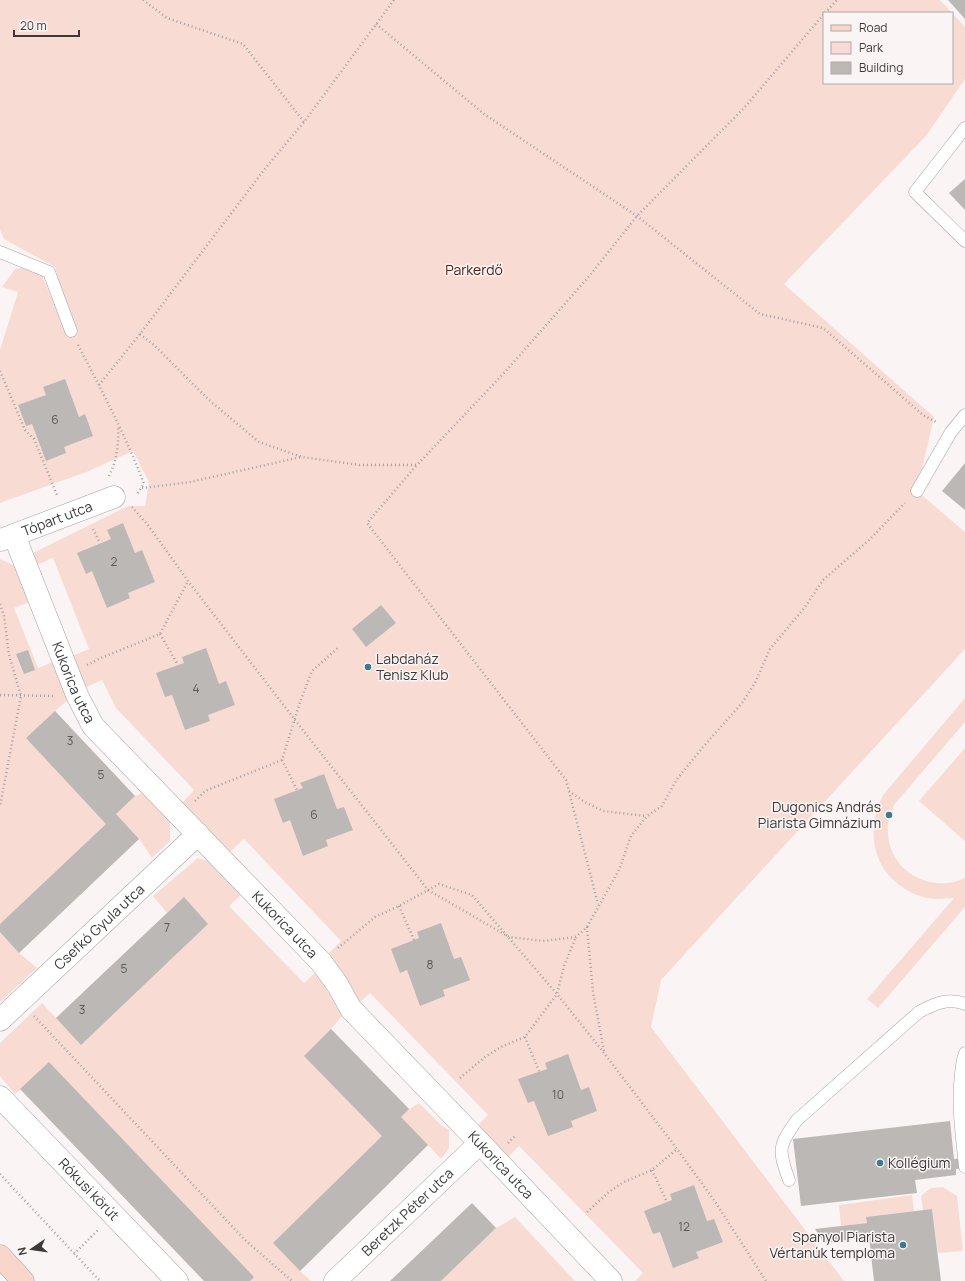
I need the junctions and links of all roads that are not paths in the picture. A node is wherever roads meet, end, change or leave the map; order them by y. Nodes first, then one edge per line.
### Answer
1 (965, 128) edge
2 (965, 242) edge
3 (0, 252) edge
4 (70, 331) road end
5 (965, 416) edge
6 (917, 491) road end
7 (120, 500) road end
8 (7, 537) edge
9 (198, 834) junction
10 (965, 1004) edge
11 (0, 1020) edge
12 (965, 1053) edge
13 (0, 1097) edge
14 (480, 1143) junction
15 (965, 1167) edge
16 (788, 1180) dead end
17 (0, 1256) edge
18 (23, 1281) edge
19 (177, 1281) edge
20 (336, 1281) edge
21 (611, 1281) edge

1 - 2 lane
3 - 4 lane
5 - 6 lane
7 - 8 street, Tópart utca
8 - 9 street, Kukorica utca
9 - 11 street, Csefkó Gyula utca
9 - 14 street, Kukorica utca
10 - 16 lane
12 - 15 lane
13 - 19 street, Rókusi körút
14 - 20 street, Beretzk Péter utca
14 - 21 street, Kukorica utca
17 - 18 main road

